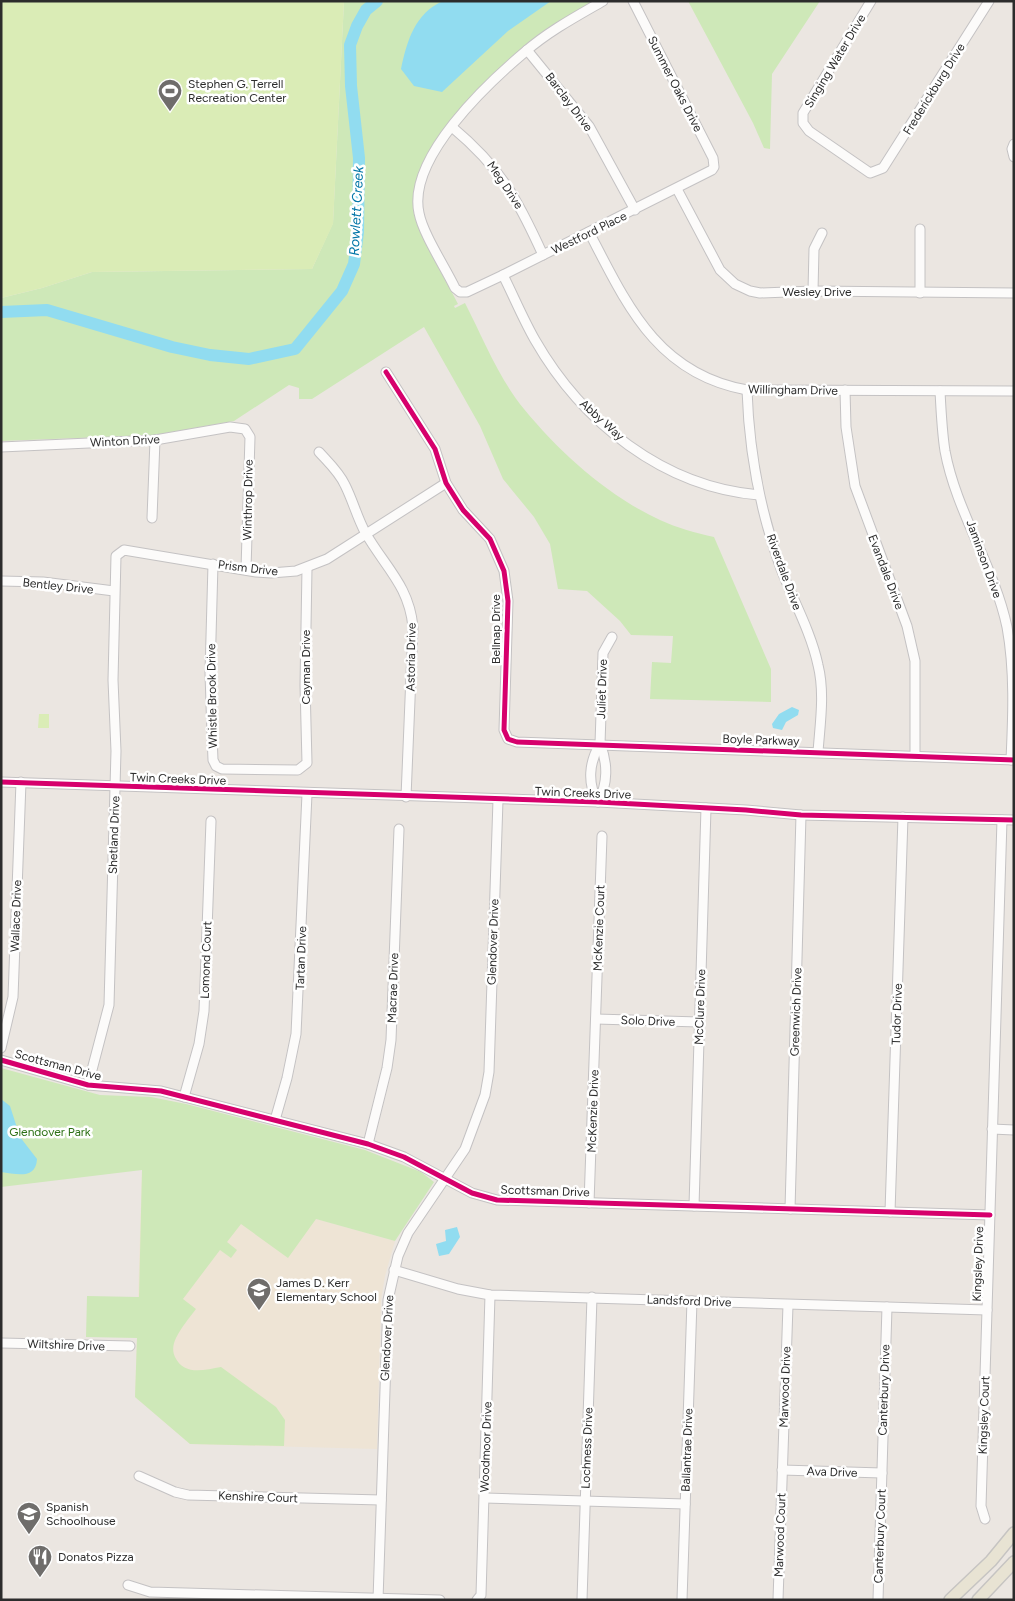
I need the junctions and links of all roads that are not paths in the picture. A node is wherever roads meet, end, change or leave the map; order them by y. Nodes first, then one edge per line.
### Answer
1 (603, 1) edge
2 (633, 1) edge
3 (871, 1) edge
4 (989, 1) edge
5 (527, 50) junction
6 (452, 127) junction
7 (1014, 144) edge
8 (1014, 157) edge
9 (714, 166) joint
10 (875, 173) joint
11 (676, 189) junction
12 (635, 210) junction
13 (920, 229) dead end
14 (589, 232) junction
15 (822, 233) dead end
16 (544, 255) junction
17 (503, 275) junction
18 (814, 291) junction
19 (920, 293) junction
20 (1014, 293) edge
21 (386, 372) dead end
22 (747, 390) junction
23 (845, 390) junction
24 (940, 391) junction
25 (1014, 391) edge
26 (247, 431) joint
27 (155, 440) junction
28 (1, 447) edge
29 (319, 452) dead end
30 (446, 483) junction
31 (758, 495) junction
32 (152, 518) dead end
33 (366, 533) junction
34 (118, 553) joint
35 (213, 564) junction
36 (307, 568) junction
37 (246, 569) junction
38 (1, 581) edge
39 (114, 591) junction
40 (612, 637) dead end
41 (508, 739) joint
42 (600, 744) junction
43 (818, 752) junction
44 (915, 756) junction
45 (1013, 760) edge
46 (305, 766) joint
47 (1, 782) edge
48 (21, 782) junction
49 (115, 786) junction
50 (307, 794) junction
51 (406, 797) junction
52 (498, 800) junction
53 (598, 802) junction
54 (706, 808) junction
55 (801, 815) junction
56 (903, 817) junction
57 (1002, 820) junction
58 (1014, 820) edge
59 (211, 821) dead end
60 (398, 829) dead end
61 (602, 836) dead end
62 (596, 1019) junction
63 (699, 1022) junction
64 (1, 1048) edge
65 (1, 1060) edge
66 (88, 1085) junction
67 (184, 1097) junction
68 (275, 1120) junction
69 (992, 1129) junction
70 (1014, 1130) edge
71 (368, 1144) junction
72 (444, 1179) junction
73 (589, 1203) junction
74 (694, 1206) junction
75 (790, 1209) junction
76 (890, 1212) junction
77 (990, 1215) junction
78 (394, 1270) junction
79 (490, 1295) junction
80 (592, 1297) junction
81 (692, 1301) junction
82 (788, 1305) junction
83 (886, 1308) junction
84 (987, 1310) junction
85 (1, 1343) edge
86 (130, 1346) dead end
87 (782, 1470) junction
88 (882, 1473) junction
89 (139, 1476) dead end
90 (485, 1498) junction
91 (382, 1500) junction
92 (585, 1501) junction
93 (686, 1504) junction
94 (985, 1519) dead end
95 (1014, 1533) edge
96 (1014, 1562) edge
97 (128, 1585) dead end
98 (378, 1599) edge
99 (478, 1599) edge
100 (440, 1600) edge
101 (582, 1600) edge
102 (682, 1600) edge
103 (778, 1600) edge
104 (878, 1600) edge
105 (950, 1600) edge
106 (978, 1600) edge

1 - 5 street
2 - 9 street, Summer Oaks Drive
3 - 10 street, Singing Water Drive
4 - 10 street, Frederickburg Drive
5 - 6 street
5 - 12 street, Barclay Drive
6 - 16 street, Meg Drive
6 - 17 street, Westford Place
7 - 8 street
9 - 11 street, Westford Place
11 - 12 street, Westford Place
11 - 18 street, Wesley Drive
12 - 14 street, Westford Place
13 - 19 street
14 - 16 street, Westford Place
14 - 22 street, Willingham Drive
15 - 18 street
16 - 17 street, Westford Place
17 - 31 street, Abby Way
18 - 19 street, Wesley Drive
19 - 20 street, Wesley Drive
21 - 30 street, Bellnap Drive
22 - 23 street, Willingham Drive
22 - 31 street, Riverdale Drive
23 - 24 street, Willingham Drive
23 - 44 street, Evandale Drive
24 - 25 street, Willingham Drive
24 - 45 street, Jaminson Drive
26 - 27 street, Winton Drive
26 - 37 street, Winthrop Drive
27 - 28 street, Winton Drive
27 - 32 street
29 - 33 street, Astoria Drive
30 - 33 street, Prism Drive
30 - 41 street, Bellnap Drive
31 - 43 street, Riverdale Drive
33 - 36 street, Prism Drive
33 - 51 street, Astoria Drive
34 - 35 street, Prism Drive
34 - 39 street, Shetland Drive
35 - 37 street, Prism Drive
35 - 46 street, Whistle Brook Drive
36 - 37 street, Prism Drive
36 - 46 street, Cayman Drive
38 - 39 street, Bentley Drive
39 - 49 street, Shetland Drive
40 - 42 street, Juliet Drive
41 - 42 street, Boyle Parkway
42 - 43 street, Boyle Parkway
42 - 53 street, Juliet Drive
42 - 53 street, Juliet Drive
43 - 44 street, Boyle Parkway
44 - 45 street, Boyle Parkway
47 - 48 street, Twin Creeks Drive
48 - 49 street, Twin Creeks Drive
48 - 64 street, Wallace Drive
49 - 50 street, Twin Creeks Drive
49 - 66 street, Shetland Drive
50 - 51 street, Twin Creeks Drive
50 - 68 street, Tartan Drive
51 - 52 street, Twin Creeks Drive
52 - 53 street, Twin Creeks Drive
52 - 72 street, Glendover Drive
53 - 54 street, Twin Creeks Drive
54 - 55 street, Twin Creeks Drive
54 - 63 street, McClure Drive
55 - 56 street, Twin Creeks Drive
55 - 75 street, Greenwich Drive
56 - 57 street, Twin Creeks Drive
56 - 76 street, Tudor Drive
57 - 58 street, Twin Creeks Drive
57 - 69 street, Kingsley Drive
59 - 67 street, Lomond Court
60 - 71 street, Macrae Drive
61 - 62 street, McKenzie Court
62 - 63 street, Solo Drive
62 - 73 street, McKenzie Drive
63 - 74 street, McClure Drive
65 - 66 street, Scottsman Drive
66 - 67 street, Scottsman Drive
67 - 68 street, Scottsman Drive
68 - 71 street, Scottsman Drive
69 - 70 street
69 - 77 street, Kingsley Drive
71 - 72 street, Scottsman Drive
72 - 73 street, Scottsman Drive
72 - 78 street, Glendover Drive
73 - 74 street, Scottsman Drive
74 - 75 street, Scottsman Drive
75 - 76 street, Scottsman Drive
76 - 77 street, Scottsman Drive
77 - 84 street, Kingsley Drive
78 - 79 street, Landsford Drive
78 - 91 street, Glendover Drive
79 - 80 street, Landsford Drive
79 - 90 street, Woodmoor Drive
80 - 81 street, Landsford Drive
80 - 92 street, Lochness Drive
81 - 82 street, Landsford Drive
81 - 93 street, Ballantrae Drive
82 - 83 street, Landsford Drive
82 - 87 street, Marwood Drive
83 - 84 street, Landsford Drive
83 - 88 street, Canterbury Drive
84 - 94 street, Kingsley Court
85 - 86 street, Wiltshire Drive
87 - 88 street, Ava Drive
87 - 103 street, Marwood Court
88 - 104 street, Canterbury Court
89 - 91 street, Kenshire Court
90 - 92 street
90 - 99 street, Woodmoor Drive
91 - 98 street, Glendover Drive
92 - 93 street
92 - 101 street, Lochness Drive
93 - 102 street, Ballantrae Drive
95 - 105 main road
96 - 106 main road
97 - 98 street
98 - 100 street

